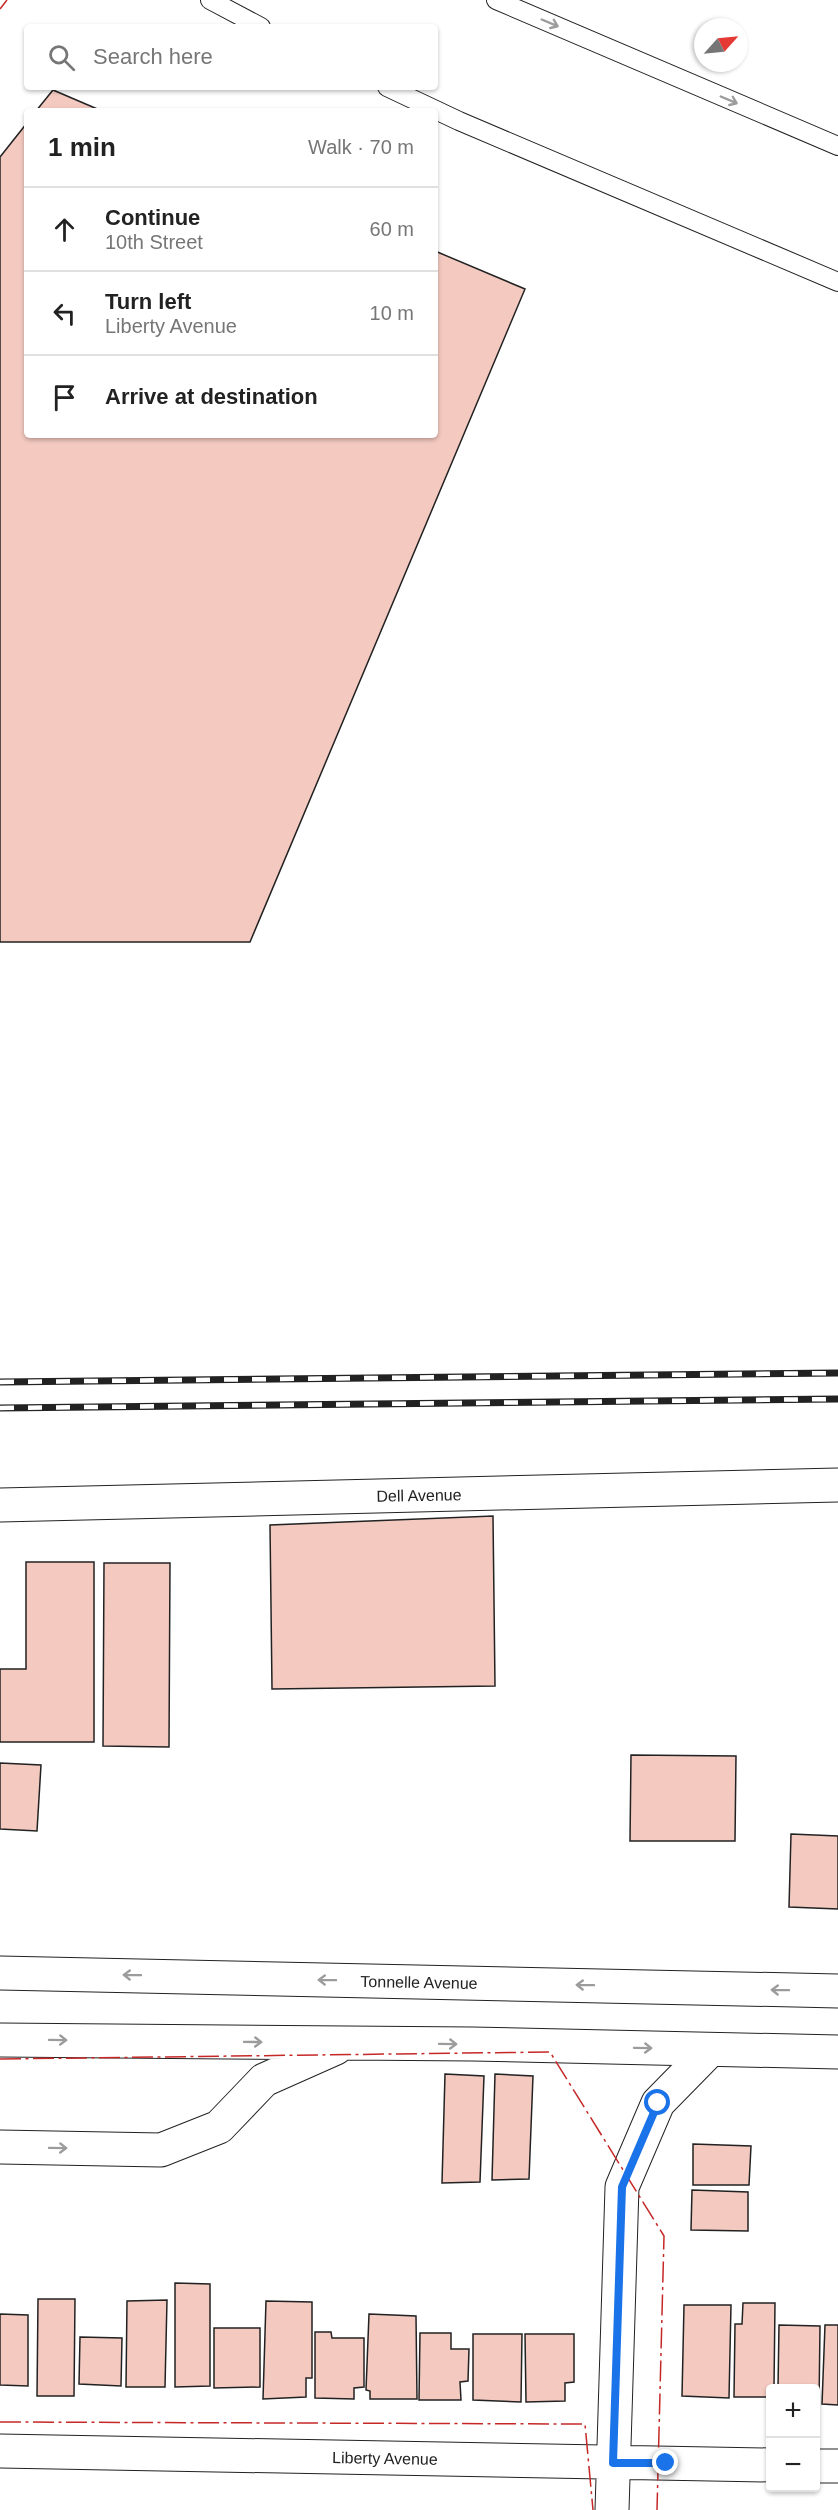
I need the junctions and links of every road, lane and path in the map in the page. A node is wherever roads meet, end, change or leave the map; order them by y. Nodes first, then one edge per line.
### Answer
1 (210, 0) edge
2 (496, 0) edge
3 (255, 24) edge
4 (393, 90) edge
5 (431, 108) edge
6 (438, 111) edge
7 (838, 146) edge
8 (838, 282) edge
9 (838, 1485) edge
10 (0, 1505) edge
11 (2, 1972) edge
12 (838, 1991) edge
13 (0, 2040) edge
14 (346, 2043) junction
15 (710, 2050) junction
16 (838, 2052) edge
17 (0, 2147) edge
18 (0, 2451) edge
19 (613, 2463) junction
20 (766, 2465) edge
21 (820, 2466) edge
22 (838, 2466) edge
23 (612, 2510) edge

1 - 3 lane
2 -> 7 lane
4 - 5 lane
6 - 8 lane
9 - 10 main road, Dell Avenue
12 -> 11 main road, Tonnelle Avenue
13 -> 14 main road
14 -> 15 main road
17 -> 14 main road
15 - 16 main road
15 - 19 main road
18 - 19 main road, Liberty Avenue
19 - 20 main road, Liberty Avenue
19 - 23 main road
21 - 22 main road

